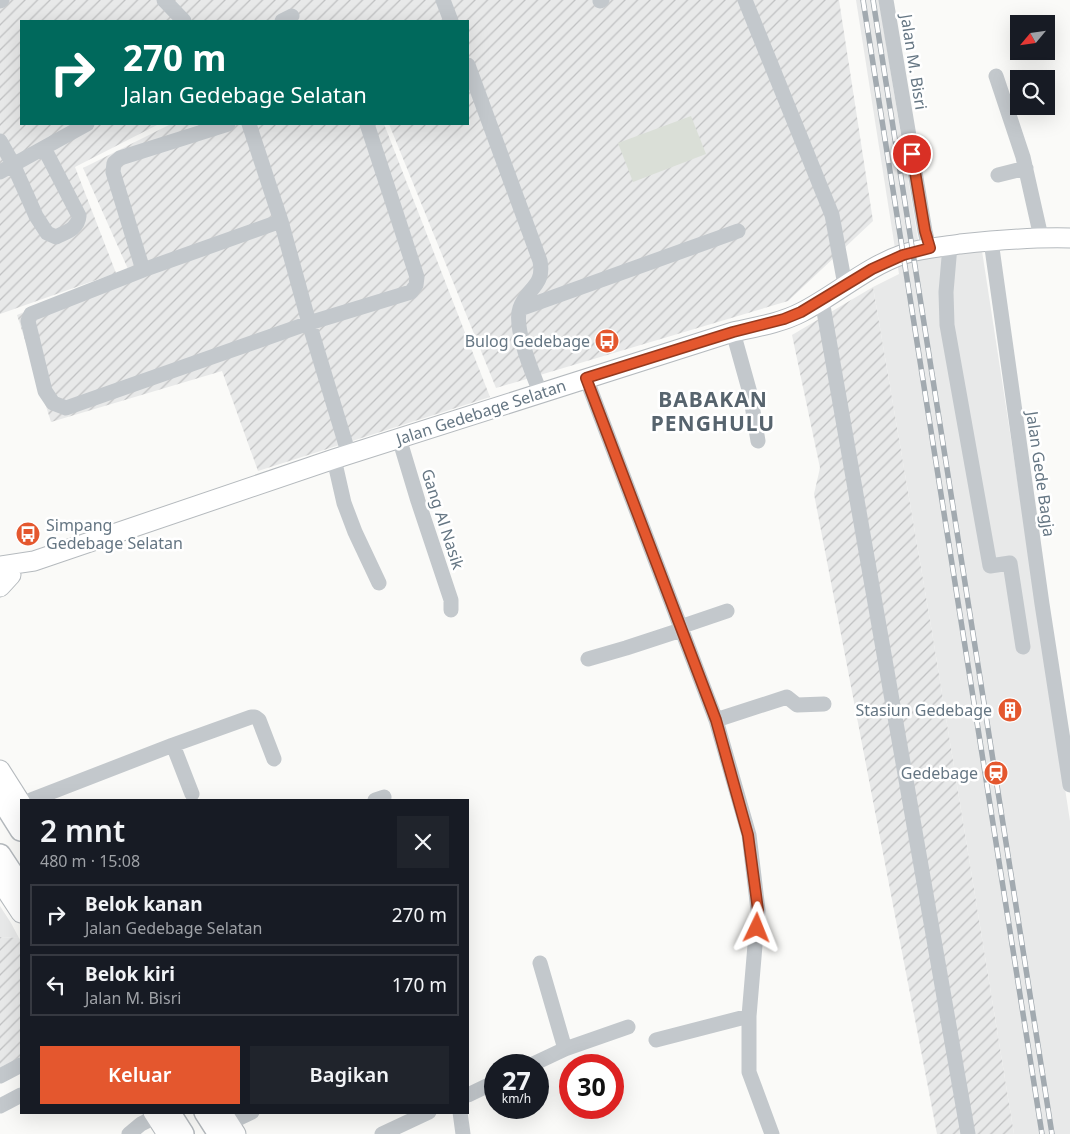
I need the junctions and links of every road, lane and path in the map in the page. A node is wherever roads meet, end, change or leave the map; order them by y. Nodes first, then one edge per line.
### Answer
1 (164, 0) edge
2 (443, 0) edge
3 (746, 0) edge
4 (886, 0) edge
5 (183, 20) edge
6 (451, 20) edge
7 (469, 68) edge
8 (996, 76) dead end
9 (85, 125) edge
10 (225, 125) edge
11 (249, 125) edge
12 (367, 125) edge
13 (0, 141) edge
14 (44, 148) junction
15 (7, 168) edge
16 (1026, 168) junction
17 (998, 175) dead end
18 (281, 221) junction
19 (738, 231) dead end
20 (1041, 237) junction
21 (1070, 238) edge
22 (991, 241) junction
23 (950, 246) junction
24 (930, 248) junction
25 (143, 270) junction
26 (843, 272) junction
27 (822, 300) junction
28 (520, 308) junction
29 (309, 323) junction
30 (733, 332) junction
31 (586, 378) junction
32 (541, 394) junction
33 (399, 438) junction
34 (758, 441) dead end
35 (342, 457) junction
36 (3, 577) edge
37 (379, 583) dead end
38 (450, 610) dead end
39 (727, 611) dead end
40 (681, 628) junction
41 (1023, 646) dead end
42 (588, 659) dead end
43 (824, 704) dead end
44 (1064, 711) edge
45 (716, 720) junction
46 (173, 745) junction
47 (274, 759) dead end
48 (0, 770) edge
49 (1070, 785) edge
50 (192, 794) dead end
51 (0, 797) edge
52 (34, 799) edge
53 (20, 801) edge
54 (20, 828) edge
55 (0, 855) edge
56 (0, 881) edge
57 (20, 885) edge
58 (20, 911) edge
59 (540, 963) dead end
60 (748, 1016) junction
61 (628, 1027) dead end
62 (656, 1040) dead end
63 (565, 1049) junction
64 (549, 1057) edge
65 (20, 1066) edge
66 (0, 1076) edge
67 (484, 1087) edge
68 (469, 1094) edge
69 (20, 1096) edge
70 (0, 1106) edge
71 (159, 1114) edge
72 (208, 1114) edge
73 (248, 1114) edge
74 (425, 1114) edge
75 (460, 1114) edge
76 (227, 1126) edge
77 (129, 1134) edge
78 (167, 1134) edge
79 (183, 1134) edge
80 (382, 1134) edge
81 (463, 1134) edge
82 (772, 1134) edge
83 (968, 1134) edge

1 - 5 street
2 - 6 street
3 - 26 street
4 - 24 street, Jalan M. Bisri
7 - 28 street
8 - 16 street
9 - 14 street
10 - 25 street
11 - 18 street
12 - 29 street
13 - 15 street
14 - 15 street
14 - 15 street
16 - 17 street
16 - 20 street
18 - 25 street
18 - 29 street
19 - 28 street
20 - 21 main road, Jalan Gedebage Selatan
20 - 22 main road, Jalan Gedebage Selatan
22 - 23 main road, Jalan Gedebage Selatan
22 - 44 street, Jalan Gede Bagja
23 - 24 main road, Jalan Gedebage Selatan
23 - 41 street
24 - 26 main road, Jalan Gedebage Selatan
25 - 29 street
26 - 27 main road, Jalan Gedebage Selatan
27 - 30 main road, Jalan Gedebage Selatan
27 - 83 street
28 - 32 street
29 - 35 street
30 - 31 main road, Jalan Gedebage Selatan
30 - 34 street
31 - 32 main road, Jalan Gedebage Selatan
31 - 40 street
32 - 33 main road, Jalan Gedebage Selatan
33 - 35 main road, Jalan Gedebage Selatan
33 - 38 street, Gang Al Nasik
35 - 36 main road, Jalan Gedebage Selatan
35 - 37 street
39 - 40 street
40 - 42 street
40 - 45 street
43 - 45 street
44 - 49 street, Jalan Gede Bagja
45 - 60 street
46 - 47 street
46 - 50 street
46 - 52 street
48 - 53 main road
51 - 54 highway
55 - 57 highway
56 - 58 main road
59 - 63 street
60 - 62 street
60 - 82 street
61 - 63 street
63 - 64 street
65 - 66 street
67 - 68 street
69 - 70 street
71 - 77 street
71 - 78 main road
71 - 79 highway
72 - 76 highway
73 - 76 street
74 - 80 street
75 - 81 street

